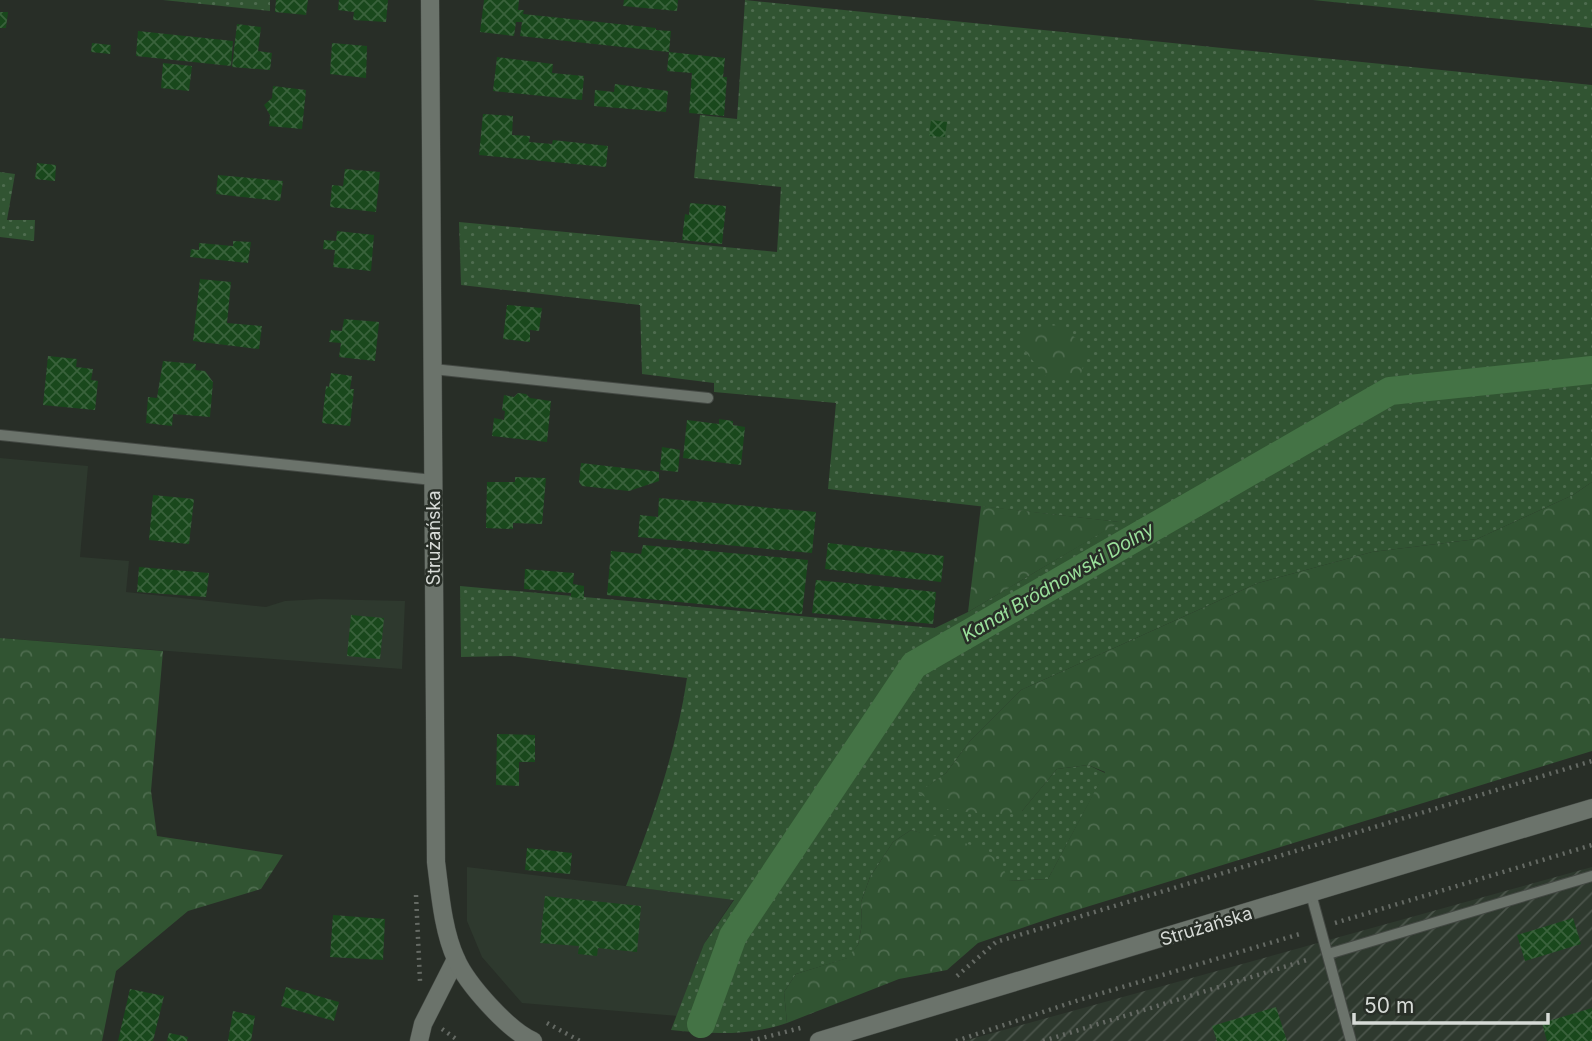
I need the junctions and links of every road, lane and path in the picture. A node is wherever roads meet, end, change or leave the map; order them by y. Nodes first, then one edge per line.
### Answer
1 (430, 0) edge
2 (433, 369) junction
3 (708, 398) dead end
4 (0, 435) edge
5 (433, 480) junction
6 (1592, 761) edge
7 (1592, 808) edge
8 (1592, 876) edge
9 (1311, 894) junction
10 (1328, 954) junction
11 (456, 959) junction
12 (948, 983) dead end
13 (1079, 1000) dead end
14 (546, 1023) dead end
15 (805, 1027) dead end
16 (419, 1041) edge
17 (533, 1041) edge
18 (580, 1041) edge
19 (751, 1041) edge
20 (819, 1041) edge
21 (956, 1041) edge
22 (1042, 1041) edge
23 (1351, 1041) edge

1 - 2 main road, Strużańska
2 - 3 lane
2 - 5 main road, Strużańska
4 - 5 lane
5 - 11 main road, Strużańska
6 - 12 path
7 - 9 main road, Strużańska
8 - 10 lane
9 - 10 lane
9 - 20 main road, Strużańska
10 - 22 path
10 - 23 lane
11 - 16 main road
11 - 17 main road, Strużańska
13 - 21 path
14 - 18 path
15 - 19 path

